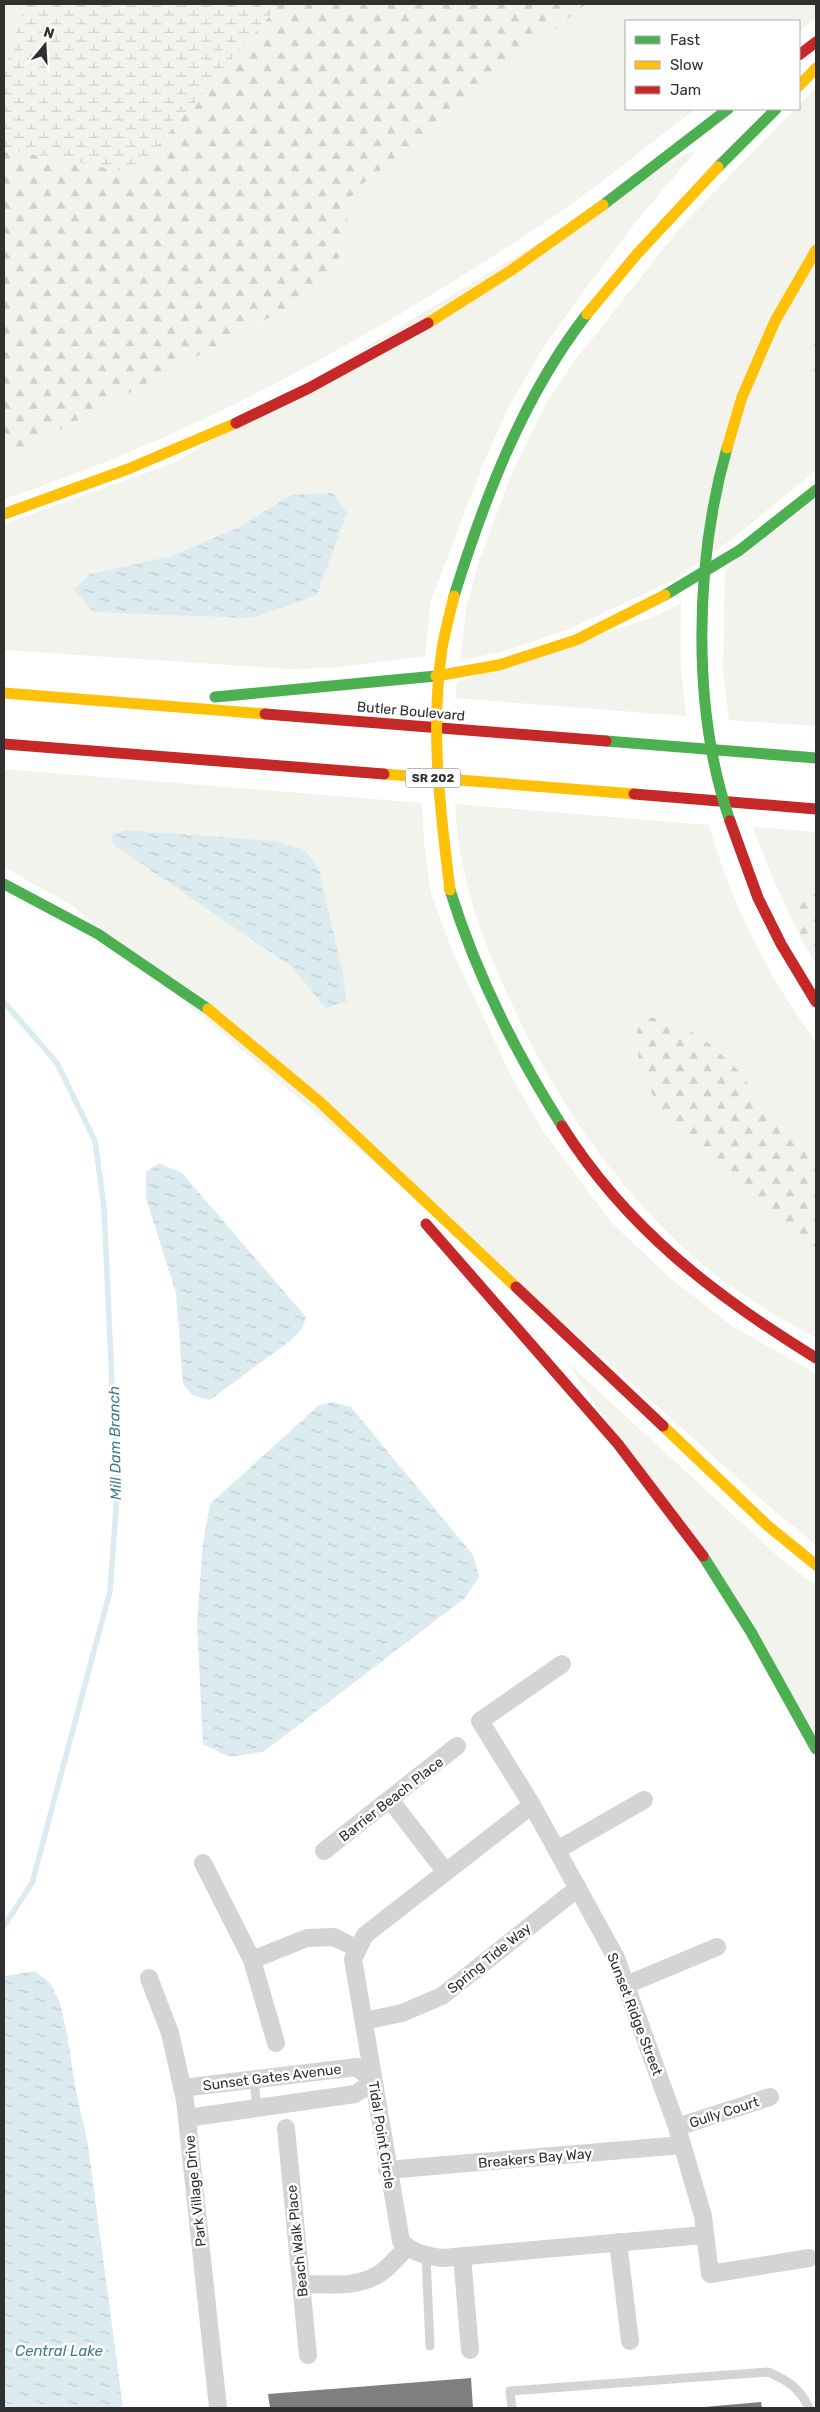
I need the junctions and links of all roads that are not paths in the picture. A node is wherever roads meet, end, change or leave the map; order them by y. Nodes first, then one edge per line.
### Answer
1 (816, 42) edge
2 (800, 54) edge
3 (816, 68) edge
4 (800, 85) edge
5 (727, 110) edge
6 (775, 110) edge
7 (816, 250) edge
8 (816, 490) edge
9 (4, 514) edge
10 (4, 693) edge
11 (125, 703) junction
12 (4, 744) edge
13 (816, 758) edge
14 (816, 809) edge
15 (4, 884) edge
16 (816, 1002) edge
17 (320, 1102) junction
18 (397, 1191) dead end
19 (417, 1213) dead end
20 (816, 1358) edge
21 (816, 1566) edge
22 (562, 1664) dead end
23 (458, 1746) dead end
24 (816, 1749) edge
25 (644, 1800) dead end
26 (391, 1801) junction
27 (532, 1805) junction
28 (557, 1850) junction
29 (324, 1851) dead end
30 (203, 1863) dead end
31 (445, 1871) junction
32 (578, 1888) junction
33 (716, 1947) dead end
34 (358, 1949) junction
35 (252, 1960) junction
36 (149, 1978) dead end
37 (626, 1984) junction
38 (364, 2021) junction
39 (276, 2043) dead end
40 (254, 2080) junction
41 (374, 2082) junction
42 (182, 2088) junction
43 (770, 2097) dead end
44 (257, 2108) junction
45 (187, 2118) junction
46 (677, 2127) junction
47 (286, 2128) dead end
48 (682, 2145) junction
49 (387, 2170) junction
50 (704, 2235) junction
51 (618, 2242) junction
52 (407, 2248) junction
53 (426, 2256) junction
54 (462, 2256) junction
55 (809, 2258) dead end
56 (301, 2284) junction
57 (630, 2341) dead end
58 (430, 2346) dead end
59 (470, 2350) dead end
60 (308, 2355) dead end
61 (218, 2408) edge
62 (512, 2408) edge
63 (809, 2408) edge

1 - 2 highway
3 - 4 highway
5 - 9 highway
6 - 20 highway, bridge
7 - 16 highway, bridge
8 - 11 highway
10 - 11 highway, Butler Boulevard
11 - 13 highway, Butler Boulevard
12 - 14 highway, SR 202
15 - 17 highway
17 - 18 highway
17 - 21 highway
19 - 24 highway
22 - 27 street, Sunset Ridge Street
23 - 26 street, Barrier Beach Place
25 - 28 street
26 - 29 street, Barrier Beach Place
26 - 31 street
27 - 28 street, Sunset Ridge Street
27 - 31 street, Tidal Point Circle
28 - 32 street, Sunset Ridge Street
30 - 35 street
31 - 34 street, Tidal Point Circle
32 - 37 street, Sunset Ridge Street
32 - 38 street, Spring Tide Way
33 - 37 street
34 - 35 street
34 - 38 street, Tidal Point Circle
35 - 39 street
36 - 42 street, Park Village Drive
37 - 46 street, Sunset Ridge Street
38 - 41 street, Tidal Point Circle
40 - 41 street, Sunset Gates Avenue
40 - 42 street, Sunset Gates Avenue
40 - 44 lane
41 - 44 street, Sunset Gates Avenue
41 - 49 street, Tidal Point Circle
42 - 45 street, Park Village Drive
43 - 46 street, Gully Court
44 - 45 street, Sunset Gates Avenue
45 - 61 street, Park Village Drive
46 - 48 street, Sunset Ridge Street
47 - 56 street, Beach Walk Place
48 - 49 street, Breakers Bay Way
48 - 50 street, Sunset Ridge Street
49 - 52 street, Tidal Point Circle
50 - 51 street
50 - 55 street, Sunset Ridge Street
51 - 54 street
51 - 57 street
52 - 53 street
52 - 56 street
53 - 54 street
53 - 58 lane
54 - 59 street
56 - 60 street, Beach Walk Place
62 - 63 lane

